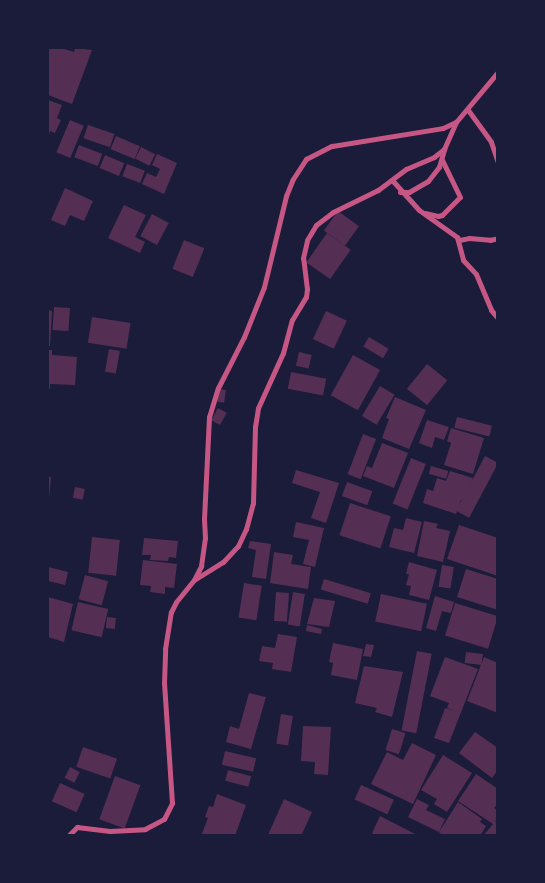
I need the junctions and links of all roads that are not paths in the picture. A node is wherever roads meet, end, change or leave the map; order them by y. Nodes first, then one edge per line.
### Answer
1 (498, 72) edge
2 (468, 110) junction
3 (456, 122) junction
4 (444, 149) junction
5 (442, 160) junction
6 (498, 162) edge
7 (392, 180) junction
8 (400, 192) junction
9 (419, 210) junction
10 (498, 238) edge
11 (459, 240) junction
12 (498, 318) edge
13 (194, 580) junction
14 (68, 836) edge

1 - 2 street
2 - 3 street
2 - 6 street
3 - 4 street
3 - 13 street
4 - 5 street
4 - 7 street
5 - 8 street
5 - 9 street
7 - 8 street
7 - 13 street
8 - 9 street
9 - 11 street
10 - 11 street
11 - 12 street
13 - 14 street

